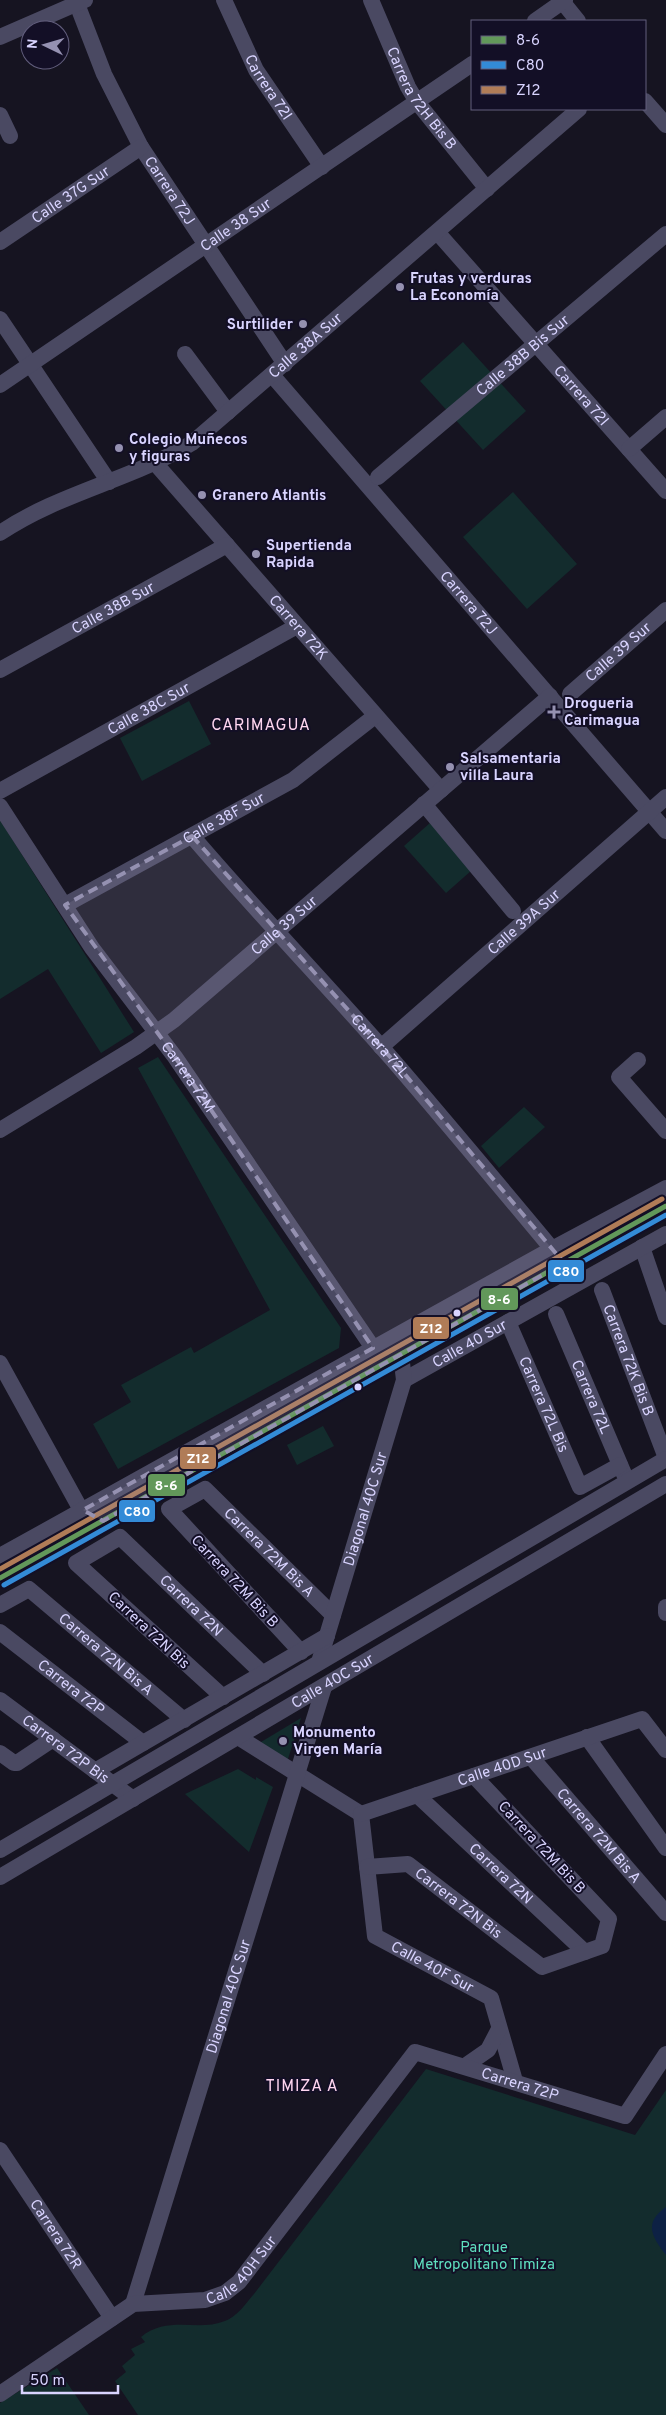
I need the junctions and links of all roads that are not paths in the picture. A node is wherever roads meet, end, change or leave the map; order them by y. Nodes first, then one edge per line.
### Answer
1 (224, 0) edge
2 (371, 0) edge
3 (563, 1) edge
4 (81, 2) edge
5 (536, 20) edge
6 (577, 20) edge
7 (0, 37) edge
8 (471, 65) edge
9 (417, 102) junction
10 (646, 102) edge
11 (578, 110) edge
12 (0, 115) edge
13 (666, 125) edge
14 (10, 136) dead end
15 (141, 147) junction
16 (322, 167) junction
17 (487, 189) junction
18 (437, 232) junction
19 (666, 234) edge
20 (0, 242) edge
21 (206, 246) junction
22 (0, 319) edge
23 (536, 344) junction
24 (185, 354) dead end
25 (284, 364) junction
26 (31, 365) junction
27 (272, 375) junction
28 (0, 386) edge
29 (228, 412) junction
30 (666, 417) edge
31 (629, 449) junction
32 (155, 463) junction
33 (378, 477) dead end
34 (109, 482) junction
35 (666, 491) edge
36 (0, 533) edge
37 (227, 545) junction
38 (666, 610) edge
39 (297, 626) junction
40 (0, 670) edge
41 (570, 694) dead end
42 (550, 696) junction
43 (375, 716) junction
44 (440, 790) junction
45 (0, 791) edge
46 (666, 797) edge
47 (424, 804) junction
48 (0, 806) edge
49 (649, 811) junction
50 (666, 831) edge
51 (192, 836) junction
52 (65, 905) junction
53 (513, 911) dead end
54 (277, 931) junction
55 (157, 1033) junction
56 (381, 1047) junction
57 (638, 1060) dead end
58 (0, 1130) edge
59 (666, 1131) edge
60 (666, 1188) edge
61 (666, 1206) edge
62 (666, 1234) edge
63 (642, 1247) junction
64 (552, 1249) junction
65 (564, 1263) junction
66 (602, 1290) dead end
67 (556, 1314) dead end
68 (666, 1317) edge
69 (508, 1322) junction
70 (373, 1348) junction
71 (401, 1354) junction
72 (0, 1363) edge
73 (404, 1380) junction
74 (663, 1441) edge
75 (666, 1458) edge
76 (620, 1465) junction
77 (627, 1481) junction
78 (666, 1484) edge
79 (205, 1489) joint
80 (83, 1510) junction
81 (103, 1521) junction
82 (87, 1529) junction
83 (120, 1537) joint
84 (0, 1556) edge
85 (0, 1578) edge
86 (0, 1605) edge
87 (666, 1607) edge
88 (666, 1613) edge
89 (333, 1615) junction
90 (398, 1616) junction
91 (0, 1632) edge
92 (327, 1636) junction
93 (410, 1636) junction
94 (301, 1652) junction
95 (319, 1662) junction
96 (263, 1674) junction
97 (324, 1687) junction
98 (222, 1697) junction
99 (0, 1700) edge
100 (184, 1720) junction
101 (238, 1737) junction
102 (588, 1738) junction
103 (54, 1739) junction
104 (143, 1743) junction
105 (666, 1750) edge
106 (0, 1753) edge
107 (531, 1757) junction
108 (95, 1771) junction
109 (297, 1773) junction
110 (474, 1776) junction
111 (112, 1783) junction
112 (417, 1795) junction
113 (133, 1799) junction
114 (361, 1814) junction
115 (666, 1848) edge
116 (0, 1850) edge
117 (367, 1867) junction
118 (0, 1877) edge
119 (666, 1914) edge
120 (585, 1952) junction
121 (499, 2030) junction
122 (415, 2052) joint
123 (666, 2054) edge
124 (465, 2066) junction
125 (515, 2081) junction
126 (0, 2150) edge
127 (133, 2304) junction
128 (112, 2318) junction
129 (0, 2394) edge

1 - 16 street, Carrera 72I
2 - 9 street, Carrera 72H Bis B
3 - 5 street
3 - 6 street
4 - 7 street
4 - 15 street, Carrera 72J
8 - 9 street, Calle 38 Sur
9 - 16 street, Calle 38 Sur
9 - 17 street, Carrera 72H Bis B
10 - 13 street
11 - 17 street, Calle 38A Sur
12 - 14 street
15 - 20 street, Calle 37G Sur
15 - 21 street, Carrera 72J
16 - 21 street, Calle 38 Sur
17 - 18 street, Calle 38A Sur
18 - 23 street, Carrera 72I
18 - 25 street, Calle 38A Sur
19 - 23 street, Calle 38B Bis Sur
21 - 25 street, Carrera 72J
21 - 26 street, Calle 38 Sur
22 - 26 street
23 - 31 street, Carrera 72I
23 - 33 street, Calle 38B Bis Sur
24 - 29 street
25 - 27 street, Calle 38A Sur
26 - 28 street, Calle 38 Sur
26 - 34 street
27 - 29 street, Calle 38A Sur
27 - 42 street, Carrera 72J
29 - 32 street, Calle 38A Sur
30 - 31 street
31 - 35 street, Carrera 72I
32 - 34 street, Calle 38A Sur
32 - 37 street, Carrera 72K
34 - 36 street, Calle 38A Sur
37 - 39 street, Carrera 72K
37 - 40 street, Calle 38B Sur
38 - 41 street, Calle 39 Sur
39 - 43 street, Carrera 72K
39 - 45 street, Calle 38C Sur
42 - 44 street, Calle 39 Sur
42 - 49 street, Carrera 72J
43 - 44 street, Carrera 72K
43 - 51 street, Calle 38F Sur
44 - 47 street, Calle 39 Sur
46 - 49 street, Calle 39A Sur
47 - 53 street
47 - 54 street, Calle 39 Sur
48 - 52 street, Carrera 72M
49 - 50 street, Carrera 72J
49 - 56 street, Calle 39A Sur
51 - 52 street, Calle 38F Sur
51 - 54 street, Carrera 72L
52 - 55 street, Carrera 72M
54 - 55 street, Calle 39 Sur
54 - 56 street, Carrera 72L
55 - 58 street, Calle 39 Sur
55 - 70 street, Carrera 72M
56 - 64 street, Carrera 72L
57 - 59 street
60 - 64 street
61 - 65 street, Calle 40 Sur
62 - 63 street, Calle 40 Sur
63 - 68 street
63 - 69 street, Calle 40 Sur
64 - 65 street, Carrera 72L
64 - 70 street
65 - 71 street, Calle 40 Sur
66 - 74 street, Carrera 72K Bis B
67 - 76 street, Carrera 72L
69 - 73 street, Calle 40 Sur
69 - 76 street, Carrera 72L Bis
70 - 80 street
71 - 73 street, Diagonal 40C Sur
71 - 81 street, Calle 40 Sur
72 - 80 street
73 - 89 street, Diagonal 40C Sur
74 - 75 street, Carrera 72K Bis B
75 - 77 street, Calle 40C Sur
76 - 77 street, Carrera 72L
77 - 90 street, Calle 40C Sur
78 - 93 street, Calle 40C Sur
79 - 89 street, Carrera 72M Bis A
79 - 94 street, Carrera 72M Bis B
80 - 81 street
80 - 82 street
80 - 84 street
81 - 82 street, Calle 40 Sur
82 - 85 street, Calle 40 Sur
83 - 96 street, Carrera 72N
83 - 98 street, Carrera 72N Bis
86 - 100 street, Carrera 72N Bis A
87 - 88 street
89 - 92 street, Diagonal 40C Sur
90 - 93 street
90 - 95 street, Calle 40C Sur
91 - 104 street, Carrera 72P
92 - 94 street
92 - 95 street, Diagonal 40C Sur
93 - 97 street, Calle 40C Sur
94 - 96 street
95 - 111 street, Calle 40C Sur
96 - 98 street
97 - 101 street, Calle 40C Sur
97 - 109 street, Diagonal 40C Sur
98 - 100 street
99 - 103 street, Carrera 72P Bis
100 - 104 street
101 - 109 street
101 - 113 street, Calle 40C Sur
102 - 105 street, Calle 40D Sur
102 - 107 street, Calle 40D Sur
102 - 115 street
103 - 106 street
103 - 108 street, Carrera 72P Bis
104 - 108 street
107 - 110 street, Calle 40D Sur
107 - 119 street, Carrera 72M Bis A
108 - 111 street, Carrera 72P Bis
109 - 114 street
109 - 127 street, Diagonal 40C Sur
110 - 112 street, Calle 40D Sur
110 - 120 street, Carrera 72M Bis B
111 - 113 street, Carrera 72P Bis
111 - 116 street, Calle 40C Sur
112 - 114 street, Calle 40D Sur
112 - 120 street, Carrera 72N
113 - 118 street, Calle 40C Sur
114 - 117 street
117 - 120 street, Carrera 72N Bis
117 - 121 street, Calle 40F Sur
121 - 124 street
121 - 125 street
122 - 124 street, Carrera 72P
122 - 127 street, Calle 40H Sur
123 - 125 street, Carrera 72P
124 - 125 street, Carrera 72P
126 - 128 street, Carrera 72R
127 - 128 street
128 - 129 street

